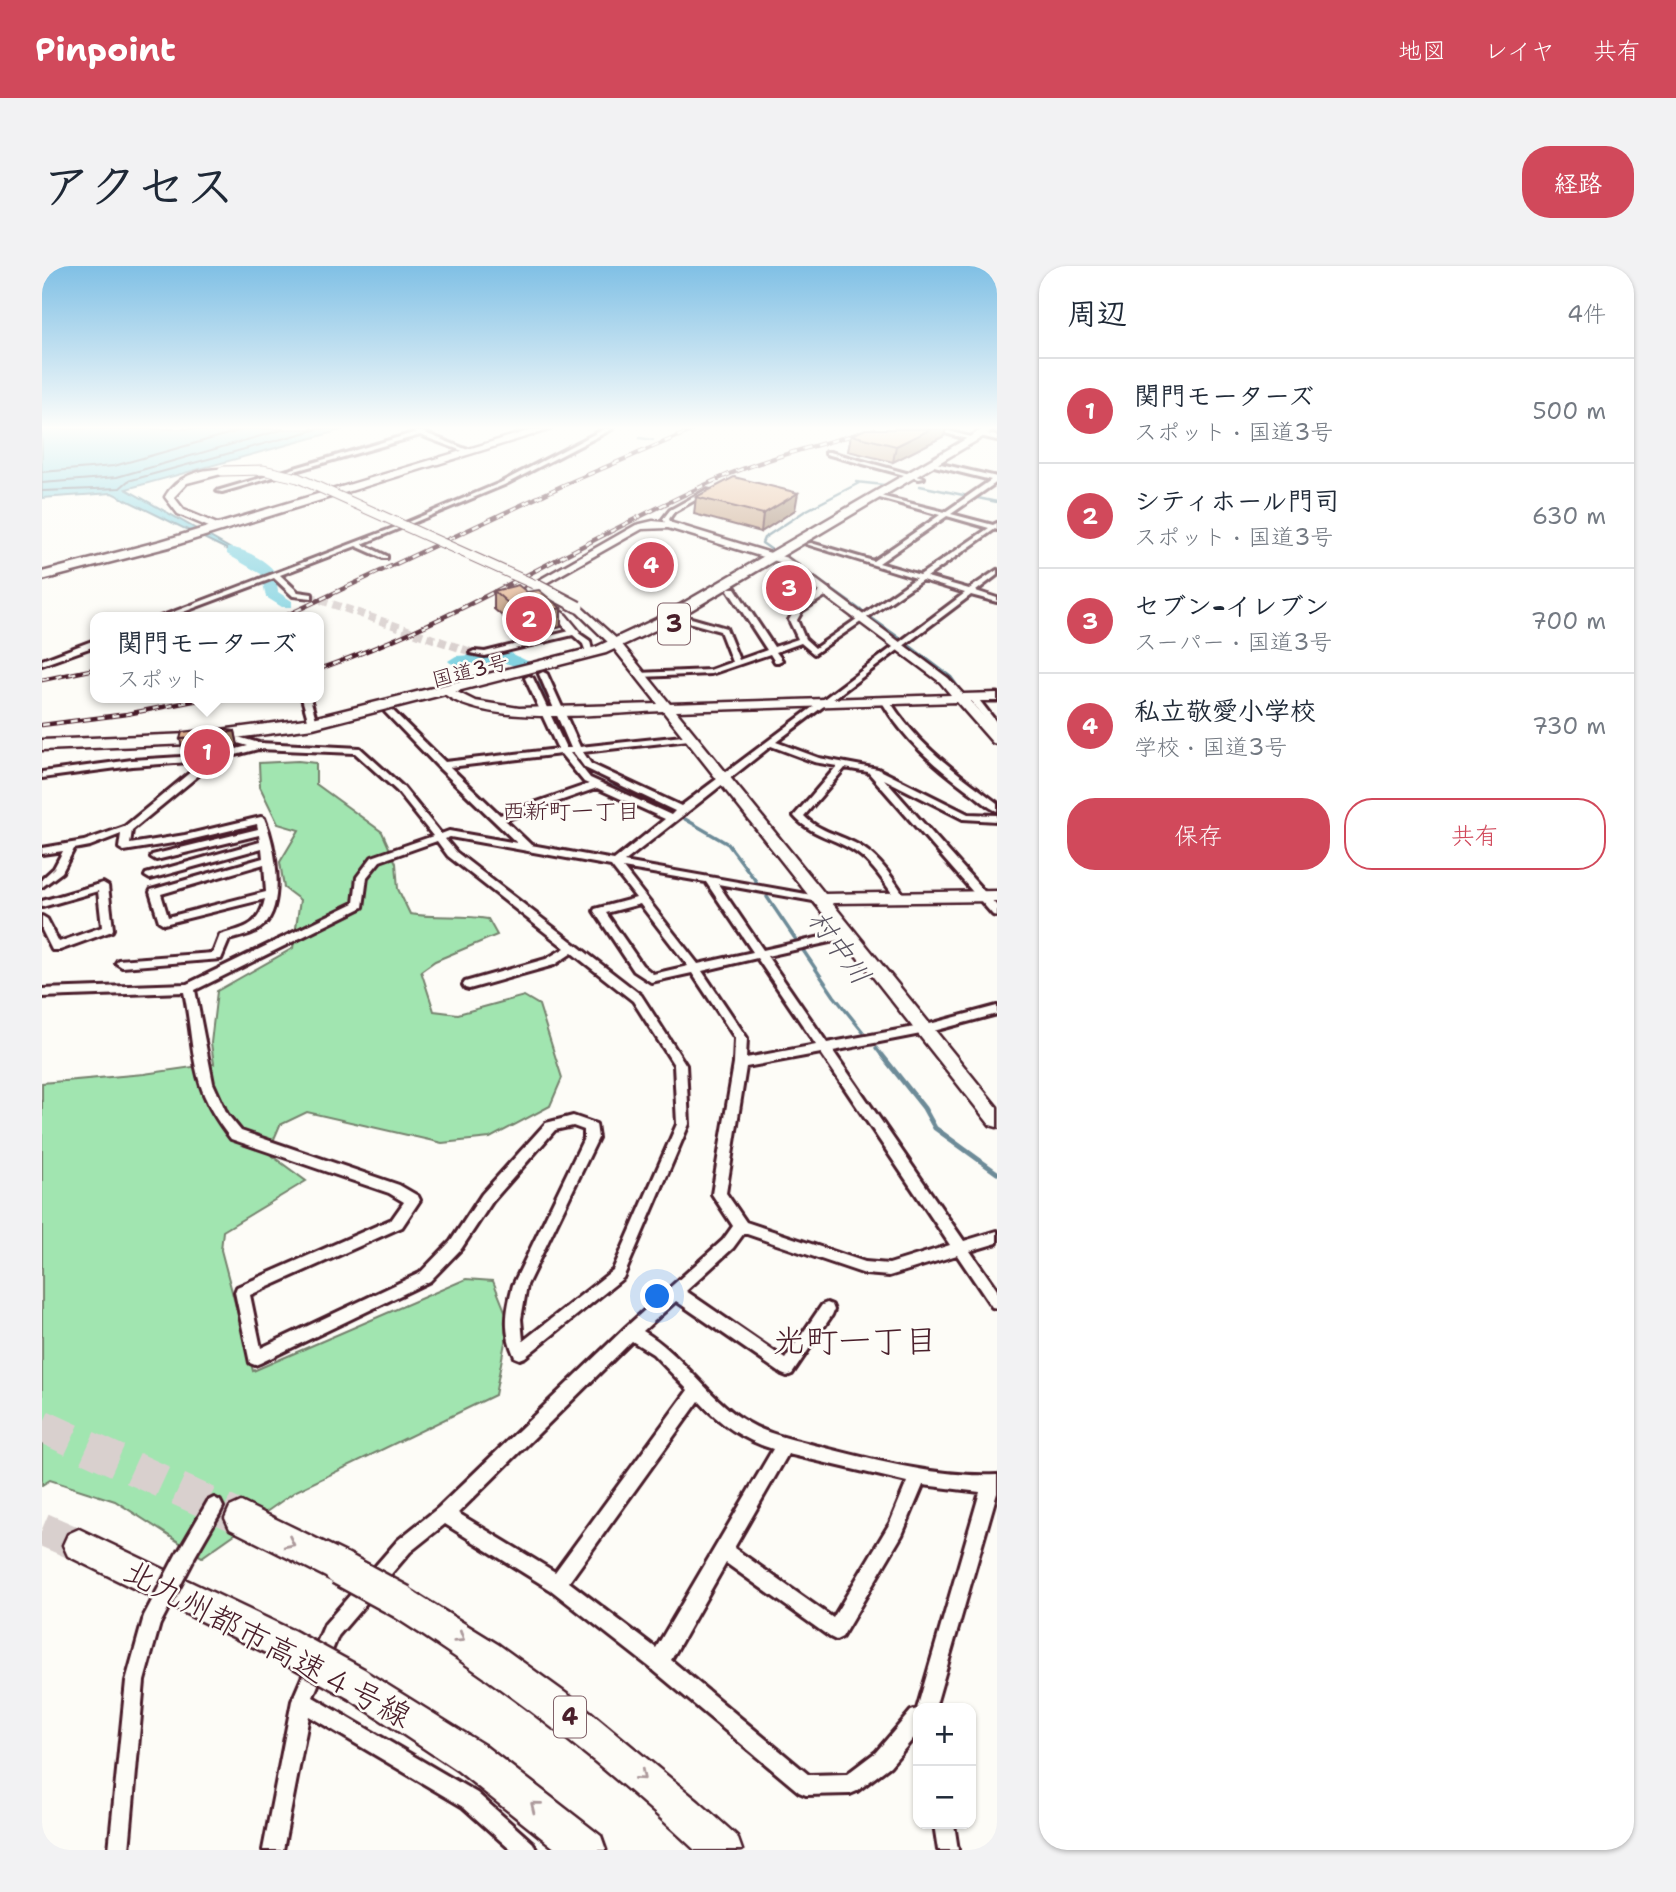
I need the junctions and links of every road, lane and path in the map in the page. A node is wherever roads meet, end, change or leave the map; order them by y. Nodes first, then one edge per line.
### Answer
1 (172, 503) edge
2 (293, 503) edge
3 (340, 503) edge
4 (456, 503) edge
5 (686, 503) edge
6 (873, 503) edge
7 (874, 503) edge
8 (905, 503) edge
9 (962, 503) edge
10 (945, 514) junction
11 (669, 525) junction
12 (996, 527) edge
13 (203, 530) junction
14 (356, 544) junction
15 (809, 544) junction
16 (385, 557) dead end
17 (777, 558) junction
18 (874, 563) junction
19 (997, 572) edge
20 (42, 574) edge
21 (275, 575) junction
22 (923, 578) junction
23 (732, 590) junction
24 (827, 591) junction
25 (971, 592) junction
26 (309, 596) tunnel mouth
27 (997, 600) edge
28 (544, 604) junction
29 (176, 612) edge
30 (865, 616) junction
31 (684, 618) junction
32 (574, 632) junction
33 (802, 640) junction
34 (90, 645) edge
35 (901, 645) junction
36 (618, 646) junction
37 (771, 650) junction
38 (474, 653) tunnel mouth
39 (590, 653) junction
40 (778, 660) dead end
41 (42, 663) edge
42 (736, 663) junction
43 (641, 675) junction
44 (536, 676) junction
45 (450, 694) junction
46 (997, 697) edge
47 (974, 698) junction
48 (958, 699) junction
49 (825, 702) junction
50 (886, 702) junction
51 (307, 703) edge
52 (668, 709) junction
53 (559, 711) junction
54 (389, 712) junction
55 (543, 712) junction
56 (313, 723) junction
57 (997, 729) edge
58 (223, 736) junction
59 (689, 737) junction
60 (997, 740) edge
61 (771, 743) junction
62 (42, 745) edge
63 (258, 746) junction
64 (577, 750) junction
65 (563, 751) junction
66 (214, 758) junction
67 (442, 765) junction
68 (842, 766) junction
69 (871, 770) junction
70 (42, 775) edge
71 (721, 779) junction
72 (596, 785) junction
73 (997, 808) edge
74 (264, 811) dead end
75 (683, 811) junction
76 (997, 818) edge
77 (498, 819) junction
78 (672, 819) junction
79 (127, 829) junction
80 (263, 831) junction
81 (438, 838) junction
82 (170, 841) junction
83 (265, 844) junction
84 (71, 846) junction
85 (528, 849) junction
86 (42, 851) edge
87 (156, 857) dead end
88 (267, 860) junction
89 (615, 864) junction
90 (150, 876) dead end
91 (711, 882) junction
92 (42, 884) edge
93 (272, 894) junction
94 (990, 897) edge
95 (901, 898) junction
96 (819, 899) junction
97 (642, 900) junction
98 (42, 904) edge
99 (997, 913) edge
100 (42, 919) edge
101 (848, 935) junction
102 (573, 948) junction
103 (759, 955) junction
104 (122, 963) dead end
105 (695, 968) junction
106 (469, 985) dead end
107 (189, 988) junction
108 (42, 993) edge
109 (997, 1010) edge
110 (926, 1029) junction
111 (824, 1049) junction
112 (740, 1065) junction
113 (997, 1120) edge
114 (741, 1226) junction
115 (997, 1237) edge
116 (959, 1247) junction
117 (675, 1292) junction
118 (997, 1301) edge
119 (827, 1310) dead end
120 (631, 1332) junction
121 (697, 1391) junction
122 (784, 1445) junction
123 (918, 1477) junction
124 (994, 1484) edge
125 (227, 1512) joint
126 (444, 1514) junction
127 (79, 1545) tunnel mouth
128 (723, 1551) junction
129 (340, 1568) joint
130 (557, 1584) junction
131 (659, 1662) junction
132 (302, 1701) junction
133 (928, 1703) edge
134 (913, 1724) edge
135 (945, 1829) edge
136 (119, 1850) edge
137 (272, 1850) edge
138 (526, 1850) edge
139 (587, 1850) edge
140 (723, 1850) edge
141 (948, 1850) edge

1 - 13 street, bridge
2 - 13 highway
3 - 36 street, bridge
4 - 14 street
5 - 11 street
6 - 17 highway, 国道3号 / 3
7 - 15 highway, 国道3号 / 3
8 - 10 street
9 - 10 street
10 - 12 street
10 - 18 street
11 - 17 street
11 - 28 street
12 - 22 street
13 - 20 highway
14 - 16 street
14 - 21 street
15 - 17 highway, 国道3号 / 3
15 - 18 street
17 - 23 highway, 国道3号 / 3
17 - 24 street
17 - 36 highway, 国道3号 / 3
18 - 22 street
19 - 25 street
21 - 26 street
21 - 29 street
22 - 25 street
22 - 30 street
23 - 31 highway, 国道3号 / 3
23 - 37 street
24 - 30 street
24 - 33 street
25 - 27 street
25 - 35 street
28 - 32 street
28 - 36 street
30 - 33 street
30 - 35 street
31 - 36 highway, 国道3号 / 3
31 - 42 street
32 - 38 street
32 - 39 street
33 - 37 street
34 - 41 street
35 - 48 street
35 - 49 street
36 - 39 highway, 国道3号 / 3
36 - 43 street
36 - 44 highway, 国道3号 / 3
37 - 40 street
37 - 42 street
39 - 45 highway, 国道3号 / 3
42 - 43 street
43 - 52 street
44 - 45 highway, 国道3号 / 3
44 - 53 street
44 - 55 street
45 - 54 highway, 国道3号 / 3
45 - 55 street
45 - 56 highway, 国道3号 / 3
46 - 47 street
47 - 48 street
47 - 57 street
48 - 50 street
48 - 60 street
49 - 50 street
49 - 52 street
49 - 61 street
50 - 73 street
51 - 56 street
52 - 53 street
52 - 59 street
53 - 55 street
53 - 64 street
54 - 56 highway, 国道3号 / 3
54 - 67 street
55 - 65 street
56 - 58 highway, 国道3号 / 3
58 - 62 highway, 国道3号 / 3
58 - 63 street
59 - 64 street
59 - 71 street
61 - 68 street
61 - 71 street
63 - 66 street
63 - 81 street
64 - 65 street
64 - 75 street
65 - 67 street
65 - 72 street
66 - 70 street
66 - 79 street
67 - 77 street
68 - 69 street
68 - 95 street
69 - 76 street
69 - 94 street
71 - 75 street
71 - 96 street
72 - 77 street
72 - 78 street
74 - 82 street
75 - 78 street
77 - 85 street
78 - 89 street
79 - 82 street
79 - 84 street
80 - 82 street
80 - 83 street
80 - 87 street
81 - 85 street
81 - 102 street
81 - 107 street
83 - 88 street
83 - 90 street
84 - 86 street
84 - 92 street
85 - 89 street
88 - 93 street
88 - 93 street
89 - 91 street
89 - 97 street
91 - 96 street
91 - 103 street
93 - 104 street
94 - 95 street
94 - 99 street
95 - 96 street
96 - 101 street
97 - 105 street
97 - 105 street
98 - 100 street
101 - 103 street
101 - 110 street
102 - 106 street
102 - 107 street
103 - 105 street
103 - 111 street
105 - 112 street
107 - 108 street
109 - 110 street
110 - 111 street
110 - 113 street
111 - 112 street
111 - 116 street
112 - 114 street
114 - 116 street
114 - 117 street
115 - 116 street
116 - 118 street
117 - 119 street
117 - 120 street
120 - 121 street
120 - 126 street
121 - 122 street
121 - 130 street
122 - 123 street
122 - 128 street
123 - 124 street
123 - 128 street
124 - 133 street
125 -> 129 highway, 4
125 - 136 street, bridge
126 - 130 street
126 - 132 street
139 -> 127 highway, 北九州都市高速４号線, bridge
128 - 131 street
129 -> 140 highway, 4, bridge
130 - 131 street
131 - 134 street
132 - 137 street
132 - 138 street
135 - 141 street

